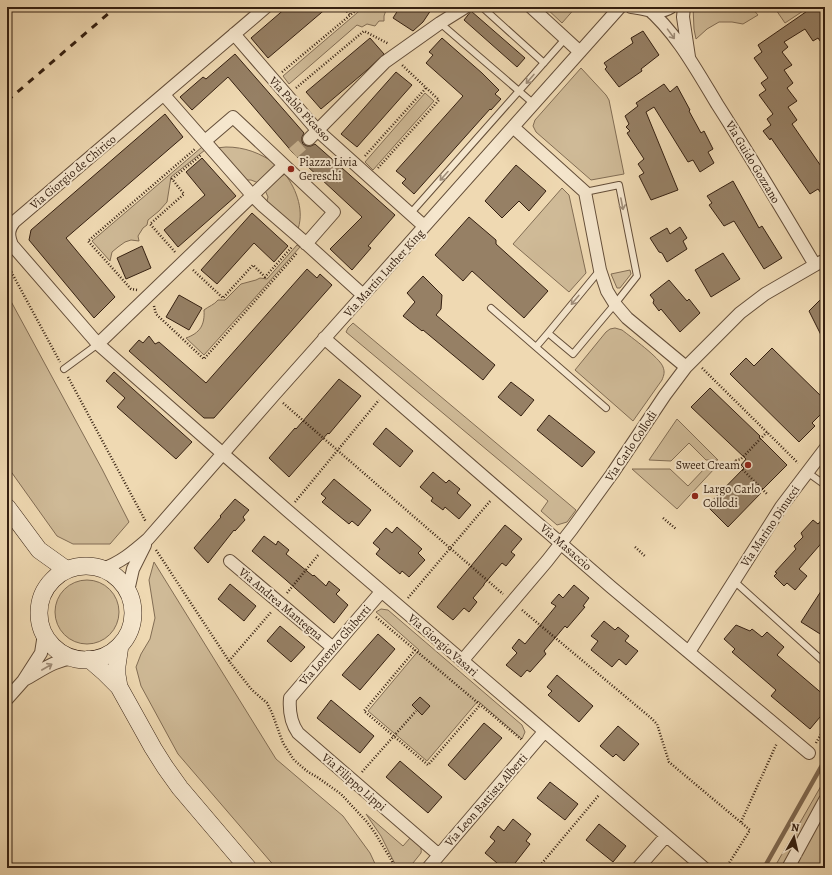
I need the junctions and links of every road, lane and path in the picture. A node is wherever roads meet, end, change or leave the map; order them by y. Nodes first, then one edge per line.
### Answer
1 (266, 7) edge
2 (343, 7) edge
3 (360, 7) edge
4 (464, 7) edge
5 (482, 7) edge
6 (531, 7) edge
7 (620, 7) edge
8 (629, 7) edge
9 (671, 7) edge
10 (648, 9) edge
11 (682, 10) edge
12 (350, 15) junction
13 (440, 23) junction
14 (234, 34) junction
15 (565, 39) junction
16 (580, 52) junction
17 (398, 53) junction
18 (690, 60) junction
19 (544, 63) junction
20 (272, 80) junction
21 (426, 88) junction
22 (518, 92) junction
23 (164, 95) junction
24 (287, 96) junction
25 (534, 104) junction
26 (513, 127) junction
27 (313, 135) junction
28 (207, 144) junction
29 (284, 165) junction
30 (356, 165) junction
31 (370, 178) junction
32 (585, 192) junction
33 (252, 195) junction
34 (410, 214) junction
35 (424, 226) junction
36 (303, 241) junction
37 (184, 262) junction
38 (820, 262) edge
39 (7, 264) edge
40 (600, 270) junction
41 (151, 294) junction
42 (363, 295) junction
43 (615, 304) junction
44 (491, 308) dead end
45 (548, 333) junction
46 (324, 338) junction
47 (98, 344) junction
48 (536, 348) junction
49 (686, 367) junction
50 (702, 367) dead end
51 (64, 369) junction
52 (380, 398) dead end
53 (281, 401) dead end
54 (606, 408) dead end
55 (767, 432) junction
56 (825, 449) edge
57 (338, 450) junction
58 (222, 454) junction
59 (807, 472) junction
60 (825, 485) edge
61 (768, 495) dead end
62 (494, 496) dead end
63 (294, 503) dead end
64 (7, 507) edge
65 (663, 518) dead end
66 (147, 524) dead end
67 (676, 529) dead end
68 (151, 542) junction
69 (562, 543) junction
70 (635, 547) dead end
71 (450, 548) junction
72 (39, 550) junction
73 (646, 557) dead end
74 (230, 561) dead end
75 (102, 569) junction
76 (67, 570) junction
77 (734, 581) junction
78 (46, 588) junction
79 (128, 592) junction
80 (382, 592) junction
81 (407, 599) dead end
82 (512, 602) junction
83 (366, 609) junction
84 (44, 634) junction
85 (120, 645) junction
86 (332, 647) junction
87 (415, 650) junction
88 (689, 652) junction
89 (82, 658) junction
90 (462, 661) junction
91 (825, 663) edge
92 (23, 681) junction
93 (119, 687) junction
94 (290, 698) joint
95 (7, 699) edge
96 (480, 705) junction
97 (416, 710) dead end
98 (825, 727) edge
99 (783, 731) junction
100 (544, 732) junction
101 (394, 736) junction
102 (531, 748) junction
103 (809, 753) joint
104 (354, 782) junction
105 (607, 785) junction
106 (341, 794) junction
107 (825, 800) edge
108 (741, 822) junction
109 (666, 836) junction
110 (439, 855) junction
111 (248, 868) edge
112 (394, 868) edge
113 (428, 868) edge
114 (538, 868) edge
115 (638, 868) edge
116 (704, 868) edge
117 (726, 868) edge
118 (788, 868) edge

1 - 14 street, Via Giorgio de Chirico
2 - 12 path
3 - 12 path
4 - 13 street
5 - 19 lane
6 - 15 street
7 - 8 street
7 - 16 street, Via Martin Luther King
8 - 10 street
9 - 10 street
10 -> 18 street, Via Guido Gozzano
11 - 18 street, Via Guido Gozzano
12 - 20 path
13 - 17 street
13 - 22 lane
14 - 20 street, Via Pablo Picasso
14 - 23 street, Via Giorgio de Chirico
15 - 16 street
15 - 19 lane
16 - 25 street, Via Martin Luther King
17 - 21 path
17 - 24 path
17 - 27 street
18 - 38 street, Via Guido Gozzano
19 -> 22 lane
20 - 24 street, Via Pablo Picasso
21 - 30 path
21 - 31 path
22 - 25 lane
22 -> 34 lane
23 - 28 street
23 - 47 street, Via Giorgio de Chirico
24 - 27 street, Via Pablo Picasso
25 - 26 street, Via Martin Luther King
26 - 32 street
26 - 35 street, Via Martin Luther King
27 - 30 street, Via Pablo Picasso
28 - 29 street
28 - 33 street
28 - 37 path
28 - 41 path
29 - 33 street
29 - 36 street
30 - 31 street, Via Pablo Picasso
31 - 34 street, Via Pablo Picasso
32 - 40 street
32 -> 43 lane
33 - 36 street
33 - 37 street
34 - 35 street, Via Pablo Picasso
35 - 42 street, Via Martin Luther King
36 - 37 path
36 - 41 path
36 - 42 street
37 - 41 street
38 - 49 street, Via Carlo Collodi
39 - 51 path
40 - 43 street
40 -> 45 lane
41 - 47 street
42 - 46 street, Via Martin Luther King
43 - 45 lane
43 - 49 street
44 - 48 lane
45 - 48 lane
46 - 58 street, Via Martin Luther King
46 - 69 street, Via Masaccio
47 - 51 lane
47 - 58 street, Via Giorgio de Chirico
48 - 54 lane
49 - 69 street, Via Carlo Collodi
50 - 55 path
51 - 66 path
52 - 57 path
53 - 57 path
55 - 59 path
55 - 61 path
56 - 59 street, Via Marino Dinucci
57 - 63 path
57 - 71 path
58 - 68 street, Via Martin Luther King
58 - 80 street, Via Giorgio Vasari
59 - 60 lane
59 - 77 street, Via Marino Dinucci
62 - 71 path
64 - 72 street
65 - 67 path
68 - 75 street
68 - 79 street
68 - 106 path
69 - 82 street, Via Carlo Collodi
69 - 88 street, Via Masaccio
70 - 73 path
71 - 81 path
71 - 82 path
72 - 76 street
72 - 78 street
74 - 86 street, Via Andrea Mantegna
75 - 76 street
75 - 79 street
76 - 78 street
77 - 88 street, Via Marino Dinucci
77 - 91 lane
78 - 84 street
79 - 85 street
80 - 83 street, Via Lorenzo Ghiberti
80 - 90 street, Via Giorgio Vasari
82 - 90 street, Via Carlo Collodi
82 - 108 path
83 - 86 street, Via Lorenzo Ghiberti
83 - 87 path
84 - 89 street
84 - 92 street
85 - 89 street
85 - 93 street
86 - 94 street, Via Lorenzo Ghiberti
87 - 96 path
87 - 101 path
88 - 99 street, Via Masaccio
92 -> 89 street
89 - 93 street
90 - 100 street, Via Giorgio Vasari
92 - 95 street
93 - 111 street
94 - 104 street, Via Filippo Lippi
96 - 101 path
96 - 102 path
97 - 101 path
98 - 103 path
99 - 103 street, Via Masaccio
99 - 108 path
100 - 102 street, Via Leon Battista Alberti
100 - 105 street, Via Giorgio Vasari
101 - 104 path
102 - 110 street, Via Leon Battista Alberti
104 - 106 path
104 - 110 street, Via Filippo Lippi
105 - 109 street, Via Giorgio Vasari
105 - 114 path
106 - 112 path
107 - 118 street
108 - 117 path
109 - 115 street
109 - 116 street, Via Giorgio Vasari
110 - 113 street, Via Leon Battista Alberti

